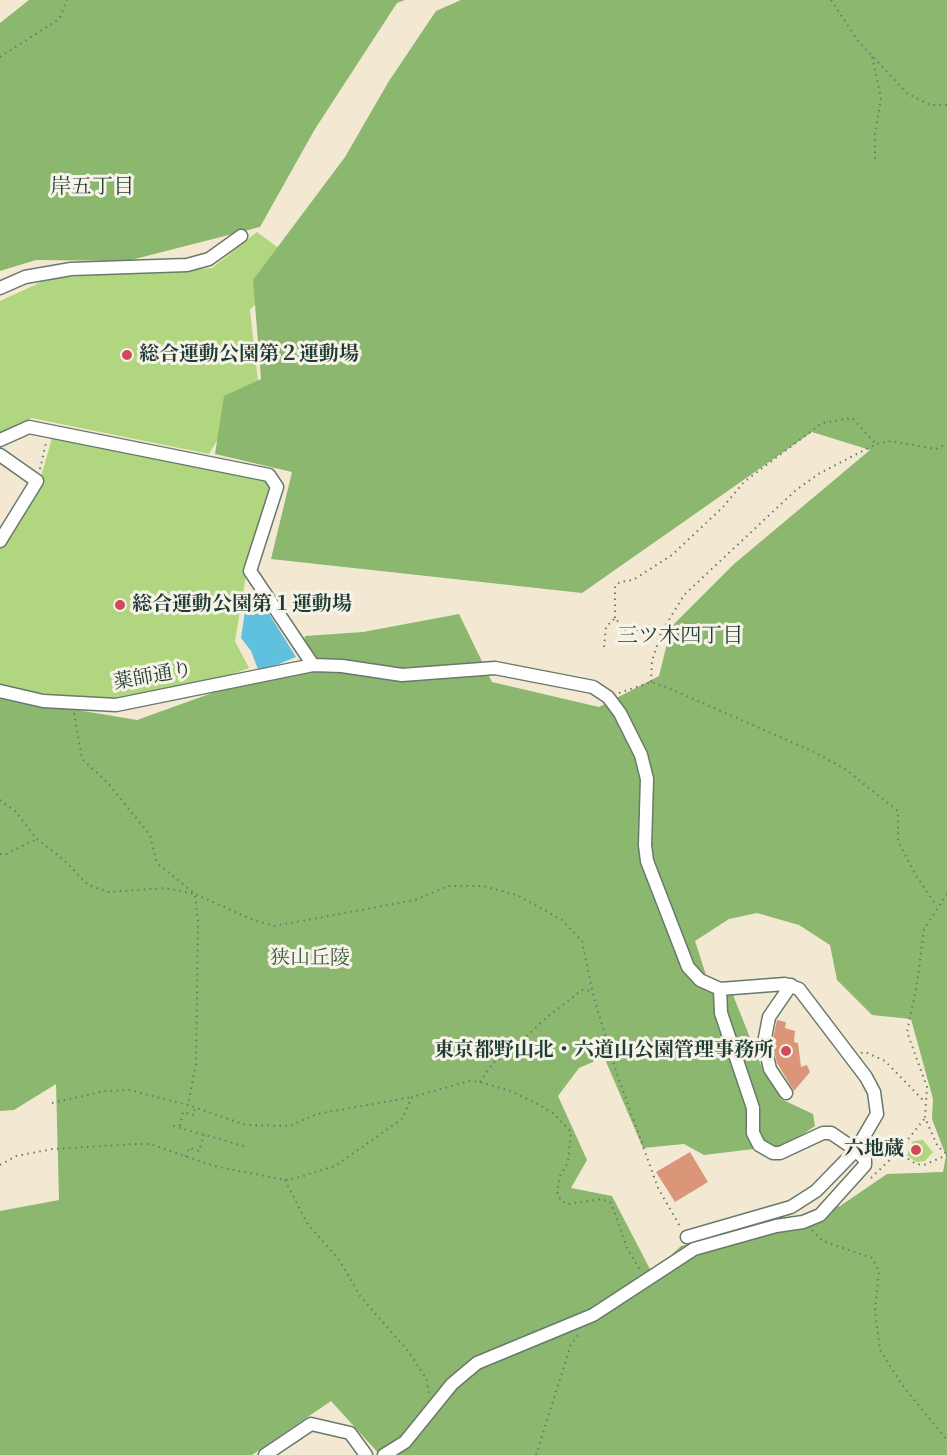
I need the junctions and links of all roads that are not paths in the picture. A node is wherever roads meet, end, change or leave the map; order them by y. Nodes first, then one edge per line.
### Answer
1 (241, 236) dead end
2 (0, 288) edge
3 (0, 440) edge
4 (0, 455) edge
5 (0, 541) edge
6 (313, 665) junction
7 (0, 691) edge
8 (791, 985) junction
9 (720, 988) junction
10 (786, 1093) dead end
11 (856, 1150) junction
12 (687, 1237) road end
13 (265, 1455) edge
14 (366, 1455) edge
15 (384, 1455) edge

1 - 2 street
3 - 6 street
4 - 5 street
6 - 7 street, 薬師通り
6 - 9 street, 薬師通り
8 - 9 street
8 - 10 street
8 - 11 street
9 - 11 street
11 - 12 street
11 - 15 street
13 - 14 street

